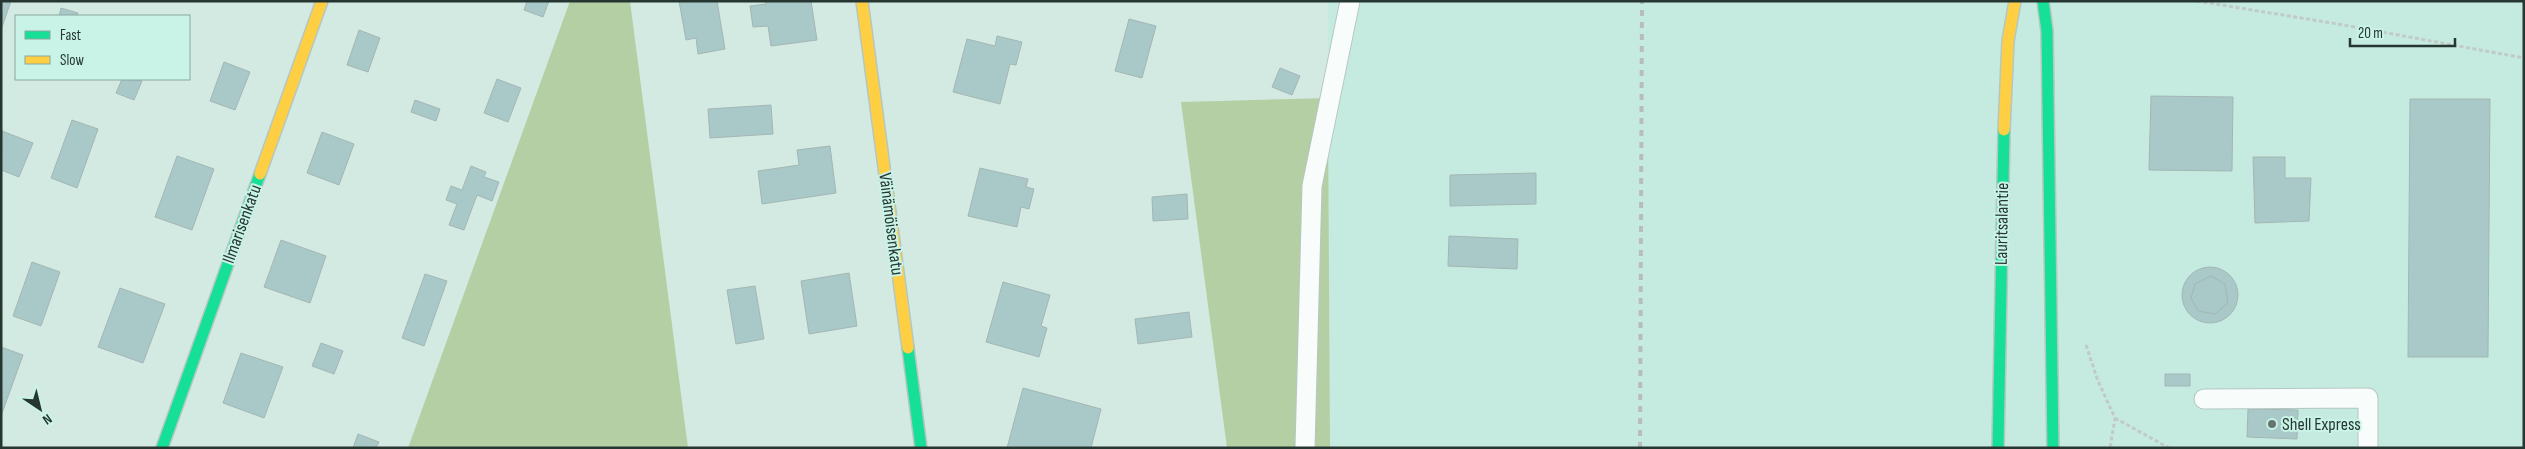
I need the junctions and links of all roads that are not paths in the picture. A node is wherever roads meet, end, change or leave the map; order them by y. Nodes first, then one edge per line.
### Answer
1 (322, 1) edge
2 (862, 1) edge
3 (1350, 1) edge
4 (2015, 1) edge
5 (2042, 1) edge
6 (2204, 399) dead end
7 (162, 448) edge
8 (920, 448) edge
9 (1305, 448) edge
10 (1998, 448) edge
11 (2053, 448) edge
12 (2368, 448) edge

1 - 7 street, Ilmarisenkatu
2 - 8 street, Väinämöisenkatu
3 - 9 lane
4 - 10 street, Lauritsalantie
5 - 11 street
6 - 12 lane

